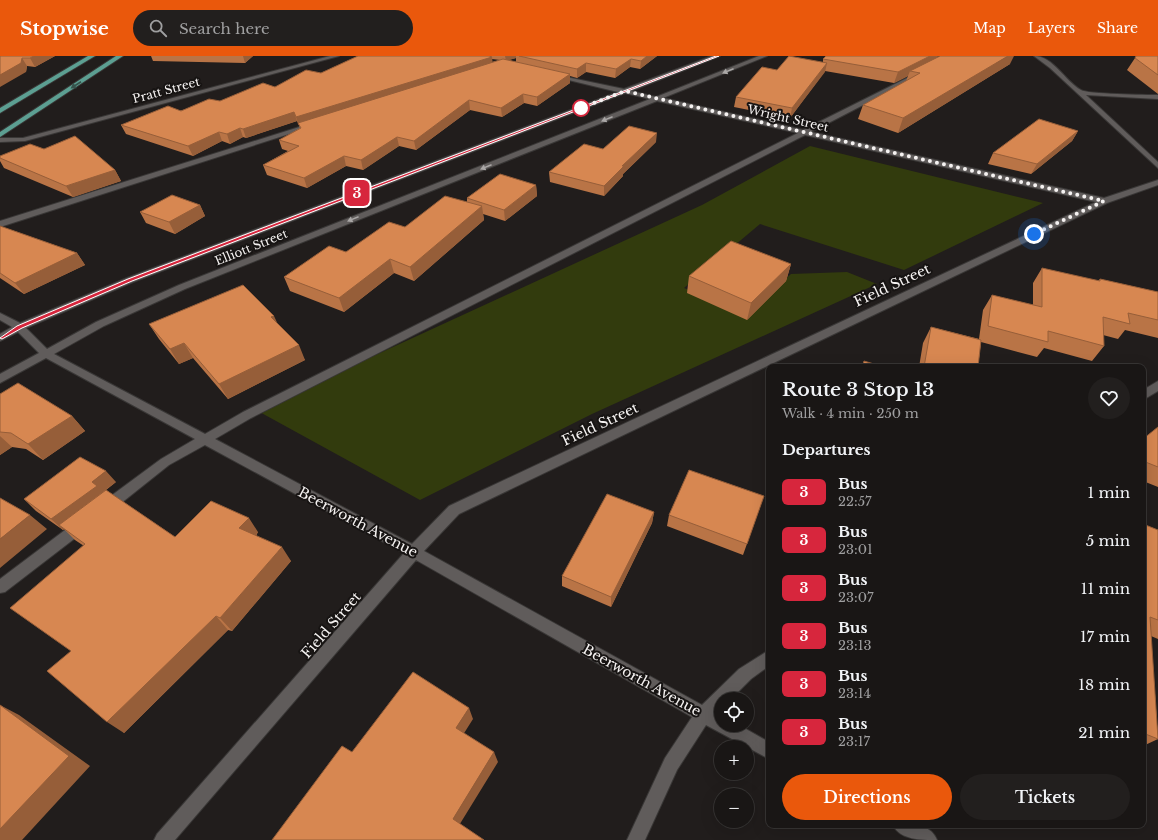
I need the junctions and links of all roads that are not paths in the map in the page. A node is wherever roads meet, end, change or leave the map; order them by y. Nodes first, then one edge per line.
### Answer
1 (92, 56) edge
2 (120, 56) edge
3 (336, 56) edge
4 (717, 56) edge
5 (764, 56) edge
6 (1037, 56) edge
7 (1042, 56) edge
8 (932, 67) edge
9 (1052, 67) junction
10 (62, 74) junction
11 (550, 74) edge
12 (91, 75) junction
13 (625, 91) junction
14 (1079, 93) junction
15 (1158, 96) edge
16 (658, 99) junction
17 (0, 111) edge
18 (316, 124) edge
19 (806, 133) junction
20 (0, 135) edge
21 (0, 140) edge
22 (1158, 166) edge
23 (1158, 182) edge
24 (1104, 201) junction
25 (0, 224) edge
26 (0, 316) edge
27 (19, 327) junction
28 (0, 338) edge
29 (45, 354) junction
30 (0, 379) edge
31 (1158, 385) edge
32 (1146, 394) edge
33 (203, 440) junction
34 (414, 552) junction
35 (0, 587) edge
36 (766, 659) edge
37 (704, 714) junction
38 (714, 720) edge
39 (736, 732) edge
40 (766, 749) edge
41 (907, 828) edge
42 (163, 840) edge
43 (636, 840) edge
44 (928, 840) edge

1 - 10 main road
2 - 12 main road
3 - 21 street, Pratt Street
4 - 13 street, Elliott Street
5 -> 16 street, Elliott Street
6 - 9 street
7 - 9 street
8 - 19 street
9 - 14 street
10 - 12 main road
10 - 17 main road
11 - 13 street, Wright Street
12 -> 20 main road
13 - 16 street, Wright Street
13 - 27 street, Elliott Street
14 - 15 street
14 - 22 street
16 - 19 street, Wright Street
16 -> 29 street, Elliott Street
18 - 25 street
19 - 24 street, Wright Street
19 - 33 street
23 - 24 street, Field Street
24 - 34 street, Field Street
26 - 27 street, Beerworth Avenue
27 - 28 street, Elliott Street
27 - 29 street, Beerworth Avenue
29 - 30 street, Elliott Street
29 - 33 street, Beerworth Avenue
31 - 32 street
33 - 34 street, Beerworth Avenue
33 - 35 street
34 - 37 street, Beerworth Avenue
34 - 42 street, Field Street
36 - 37 street
37 - 38 street, Beerworth Avenue
37 - 43 street
39 - 40 street, Beerworth Avenue
41 - 44 street

